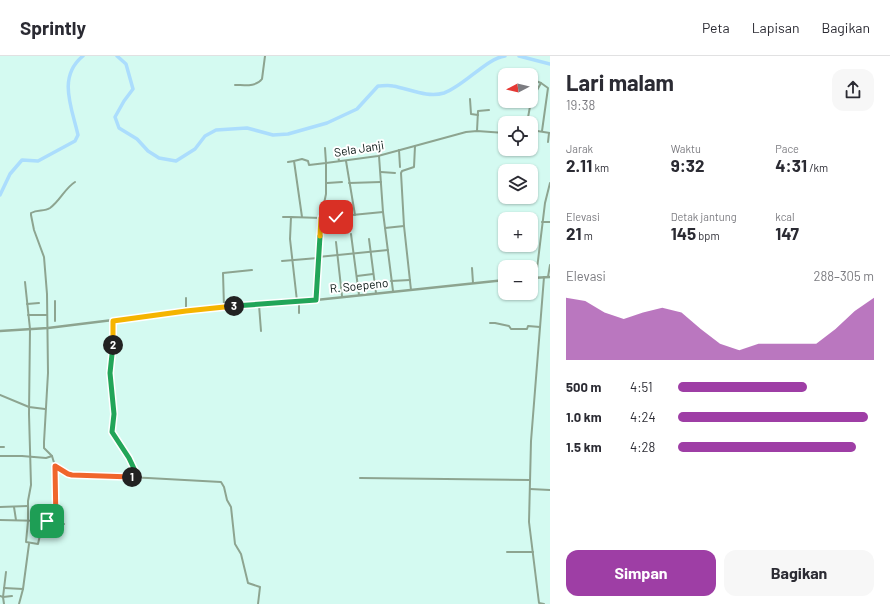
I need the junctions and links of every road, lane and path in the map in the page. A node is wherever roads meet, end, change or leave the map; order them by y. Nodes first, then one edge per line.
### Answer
1 (265, 56) edge
2 (538, 81) edge
3 (541, 82) junction
4 (235, 85) dead end
5 (470, 99) dead end
6 (489, 110) dead end
7 (478, 116) junction
8 (528, 116) edge
9 (477, 131) junction
10 (538, 131) edge
11 (498, 132) edge
12 (542, 132) junction
13 (550, 133) edge
14 (548, 142) dead end
15 (415, 146) junction
16 (325, 148) dead end
17 (399, 150) junction
18 (338, 155) dead end
19 (379, 156) junction
20 (294, 161) junction
21 (339, 161) junction
22 (346, 161) junction
23 (288, 162) dead end
24 (326, 163) junction
25 (400, 167) dead end
26 (381, 172) junction
27 (395, 173) dead end
28 (75, 182) dead end
29 (342, 182) dead end
30 (381, 182) junction
31 (349, 183) junction
32 (550, 183) edge
33 (327, 184) junction
34 (383, 212) junction
35 (354, 215) junction
36 (283, 217) dead end
37 (291, 217) junction
38 (302, 217) junction
39 (321, 218) junction
40 (542, 222) junction
41 (550, 222) edge
42 (404, 226) junction
43 (385, 228) junction
44 (351, 234) dead end
45 (369, 239) dead end
46 (336, 242) dead end
47 (388, 250) junction
48 (370, 252) junction
49 (354, 254) junction
50 (337, 255) junction
51 (318, 257) junction
52 (293, 260) junction
53 (538, 260) edge
54 (282, 261) dead end
55 (550, 265) edge
56 (472, 268) dead end
57 (252, 270) dead end
58 (373, 274) junction
59 (357, 276) junction
60 (538, 277) edge
61 (544, 277) junction
62 (549, 277) edge
63 (410, 280) junction
64 (392, 281) junction
65 (498, 281) edge
66 (25, 282) dead end
67 (473, 283) junction
68 (411, 290) junction
69 (393, 292) junction
70 (376, 293) junction
71 (359, 295) junction
72 (342, 296) junction
73 (186, 298) dead end
74 (316, 300) junction
75 (55, 301) dead end
76 (298, 301) junction
77 (38, 303) dead end
78 (27, 304) junction
79 (259, 304) junction
80 (224, 307) junction
81 (186, 311) junction
82 (299, 312) dead end
83 (48, 314) junction
84 (28, 315) junction
85 (55, 321) dead end
86 (113, 321) junction
87 (490, 323) dead end
88 (540, 327) junction
89 (48, 328) junction
90 (30, 329) junction
91 (0, 331) edge
92 (261, 332) dead end
93 (0, 395) edge
94 (29, 407) junction
95 (45, 409) junction
96 (0, 447) edge
97 (4, 447) dead end
98 (0, 456) edge
99 (30, 456) junction
100 (52, 456) junction
101 (55, 466) junction
102 (138, 477) junction
103 (360, 478) dead end
104 (530, 480) junction
105 (530, 489) junction
106 (550, 490) edge
107 (0, 506) edge
108 (28, 506) junction
109 (14, 507) junction
110 (0, 520) edge
111 (16, 520) junction
112 (28, 521) junction
113 (43, 521) junction
114 (56, 524) junction
115 (64, 524) dead end
116 (53, 537) dead end
117 (29, 544) junction
118 (507, 552) dead end
119 (533, 552) junction
120 (6, 572) dead end
121 (4, 588) junction
122 (23, 589) junction
123 (0, 596) edge
124 (12, 596) dead end
125 (3, 597) junction
126 (4, 604) edge
127 (19, 604) edge
128 (258, 604) edge
129 (540, 604) edge
130 (544, 604) edge

1 - 4 street
2 - 3 street
3 - 8 street
3 - 12 street
5 - 7 street
6 - 7 street
7 - 9 street
9 - 11 street, Sela Janji
9 - 15 street, Sela Janji
10 - 12 street
12 - 13 street
13 - 14 street
15 - 17 street, Sela Janji
15 - 42 street
16 - 24 street
17 - 19 street, Sela Janji
17 - 25 street
18 - 21 street
19 - 22 street, Sela Janji
19 - 26 street
20 - 23 street
20 - 24 street
20 - 38 street
21 - 22 street, Sela Janji
21 - 24 street, Sela Janji
22 - 31 street
24 - 33 street, Sela Janji
26 - 27 street
26 - 30 street
28 - 83 street
29 - 33 street
30 - 31 street
30 - 34 street
31 - 35 street
32 - 40 street
33 - 39 street, Sela Janji
34 - 35 street
34 - 43 street
35 - 39 street
36 - 37 street
37 - 38 street
37 - 52 street
38 - 39 street
39 - 51 street, Sela Janji
40 - 41 street
40 - 53 street
42 - 43 street
42 - 63 street
43 - 47 street
44 - 49 street
45 - 48 street
46 - 50 street
47 - 48 street
47 - 64 street
48 - 49 street
48 - 58 street
49 - 50 street
49 - 59 street
50 - 51 street
50 - 72 street
51 - 52 street
51 - 74 street, Sela Janji
52 - 54 street
52 - 76 street
55 - 62 street
56 - 67 street
57 - 80 street
58 - 59 street
58 - 70 street
59 - 71 street
60 - 61 street
61 - 62 street
61 - 88 street
63 - 64 street
63 - 68 street
64 - 69 street
65 - 67 street, R. Soepeno
66 - 78 street
67 - 68 street, R. Soepeno
68 - 69 street, R. Soepeno
69 - 70 street, R. Soepeno
70 - 71 street, R. Soepeno
71 - 72 street, R. Soepeno
72 - 74 street, R. Soepeno
73 - 81 street
74 - 76 street, R. Soepeno
75 - 85 street
76 - 79 street, R. Soepeno
76 - 82 street
77 - 78 street
78 - 84 street
79 - 80 street, R. Soepeno
79 - 92 street
80 - 81 street, R. Soepeno
81 - 86 street, R. Soepeno
83 - 84 street
83 - 89 street
84 - 90 street
86 - 89 street, R. Soepeno
86 - 102 street
87 - 88 street
88 - 104 street
89 - 90 street, R. Soepeno
89 - 95 street
90 - 91 street, R. Soepeno
90 - 94 street
93 - 94 street
94 - 95 street
94 - 99 street
95 - 100 street
96 - 97 street
98 - 99 street
99 - 100 street
99 - 108 street
100 - 101 street
101 - 102 street
101 - 114 street
102 - 128 street
103 - 104 street
104 - 105 street
105 - 106 street
105 - 119 street
107 - 109 street
108 - 109 street
108 - 112 street
109 - 111 street
110 - 111 street
111 - 112 street
112 - 113 street
112 - 117 street
113 - 114 street
113 - 117 street
114 - 115 street
114 - 116 street
117 - 122 street
118 - 119 street
119 - 129 street
120 - 121 street
121 - 122 street
121 - 125 street
122 - 127 street
123 - 125 street
124 - 125 street
125 - 126 street
129 - 130 street

